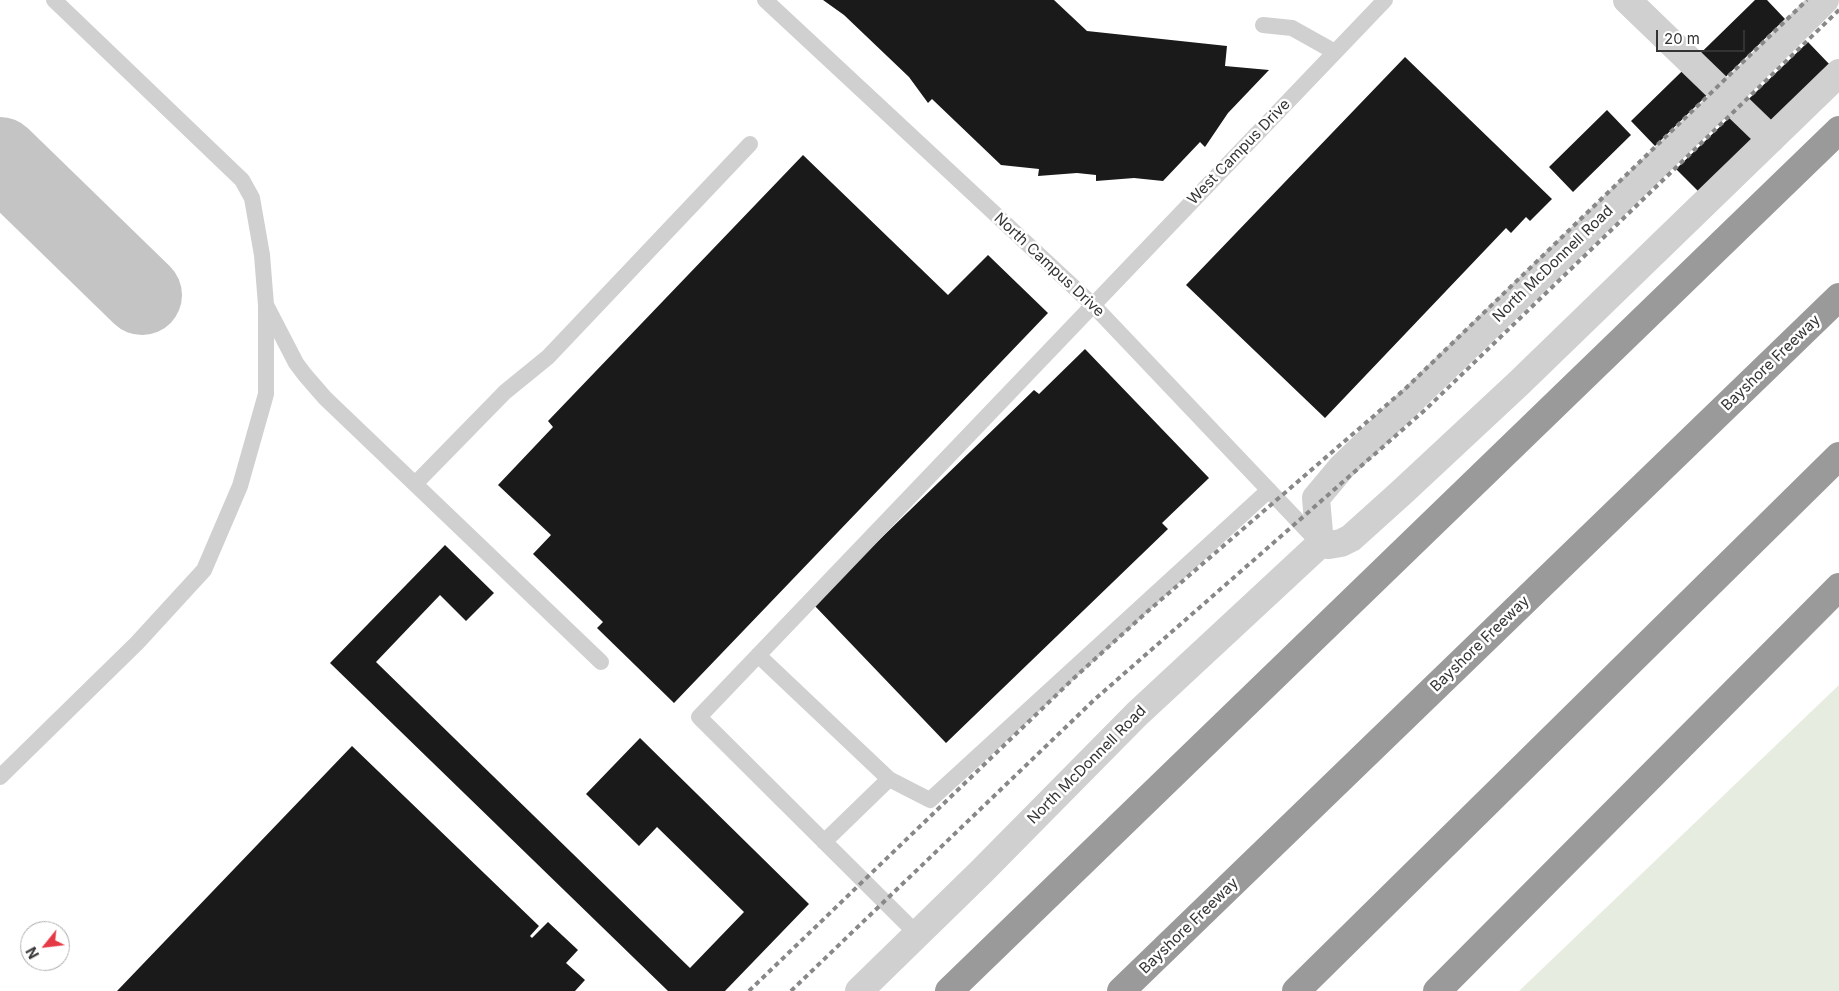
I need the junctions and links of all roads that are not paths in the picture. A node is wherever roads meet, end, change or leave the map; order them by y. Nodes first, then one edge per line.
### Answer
1 (54, 0) edge
2 (765, 0) edge
3 (1385, 0) edge
4 (1627, 0) edge
5 (1824, 0) edge
6 (1263, 25) dead end
7 (1335, 52) junction
8 (1839, 73) edge
9 (1727, 97) junction
10 (1839, 130) edge
11 (1771, 139) junction
12 (750, 144) dead end
13 (1839, 297) edge
14 (266, 305) junction
15 (1093, 305) junction
16 (1839, 456) edge
17 (415, 484) junction
18 (1269, 490) junction
19 (1320, 544) junction
20 (1839, 587) edge
21 (758, 655) junction
22 (601, 662) dead end
23 (0, 777) edge
24 (889, 779) junction
25 (824, 842) junction
26 (917, 934) junction
27 (859, 991) edge
28 (949, 991) edge
29 (1121, 991) edge
30 (1296, 991) edge
31 (1437, 991) edge

1 - 14 lane
2 - 15 lane, North Campus Drive
3 - 7 lane, West Campus Drive
4 - 9 street
5 - 9 street, North McDonnell Road
6 - 7 lane
7 - 15 lane, West Campus Drive
8 - 11 street
9 - 11 street
9 - 19 street, North McDonnell Road
10 - 28 highway
11 - 19 street
12 - 17 lane
13 - 29 highway, Bayshore Freeway
14 - 17 lane
14 - 23 lane
15 - 18 lane, North Campus Drive
15 - 21 lane, West Campus Drive
16 - 30 highway
17 - 22 lane
18 - 19 lane, North Campus Drive
18 - 24 lane
19 - 26 street, North McDonnell Road
20 - 31 highway
21 - 24 lane
21 - 25 lane, West Campus Drive
24 - 25 lane
25 - 26 lane
26 - 27 street, North McDonnell Road

